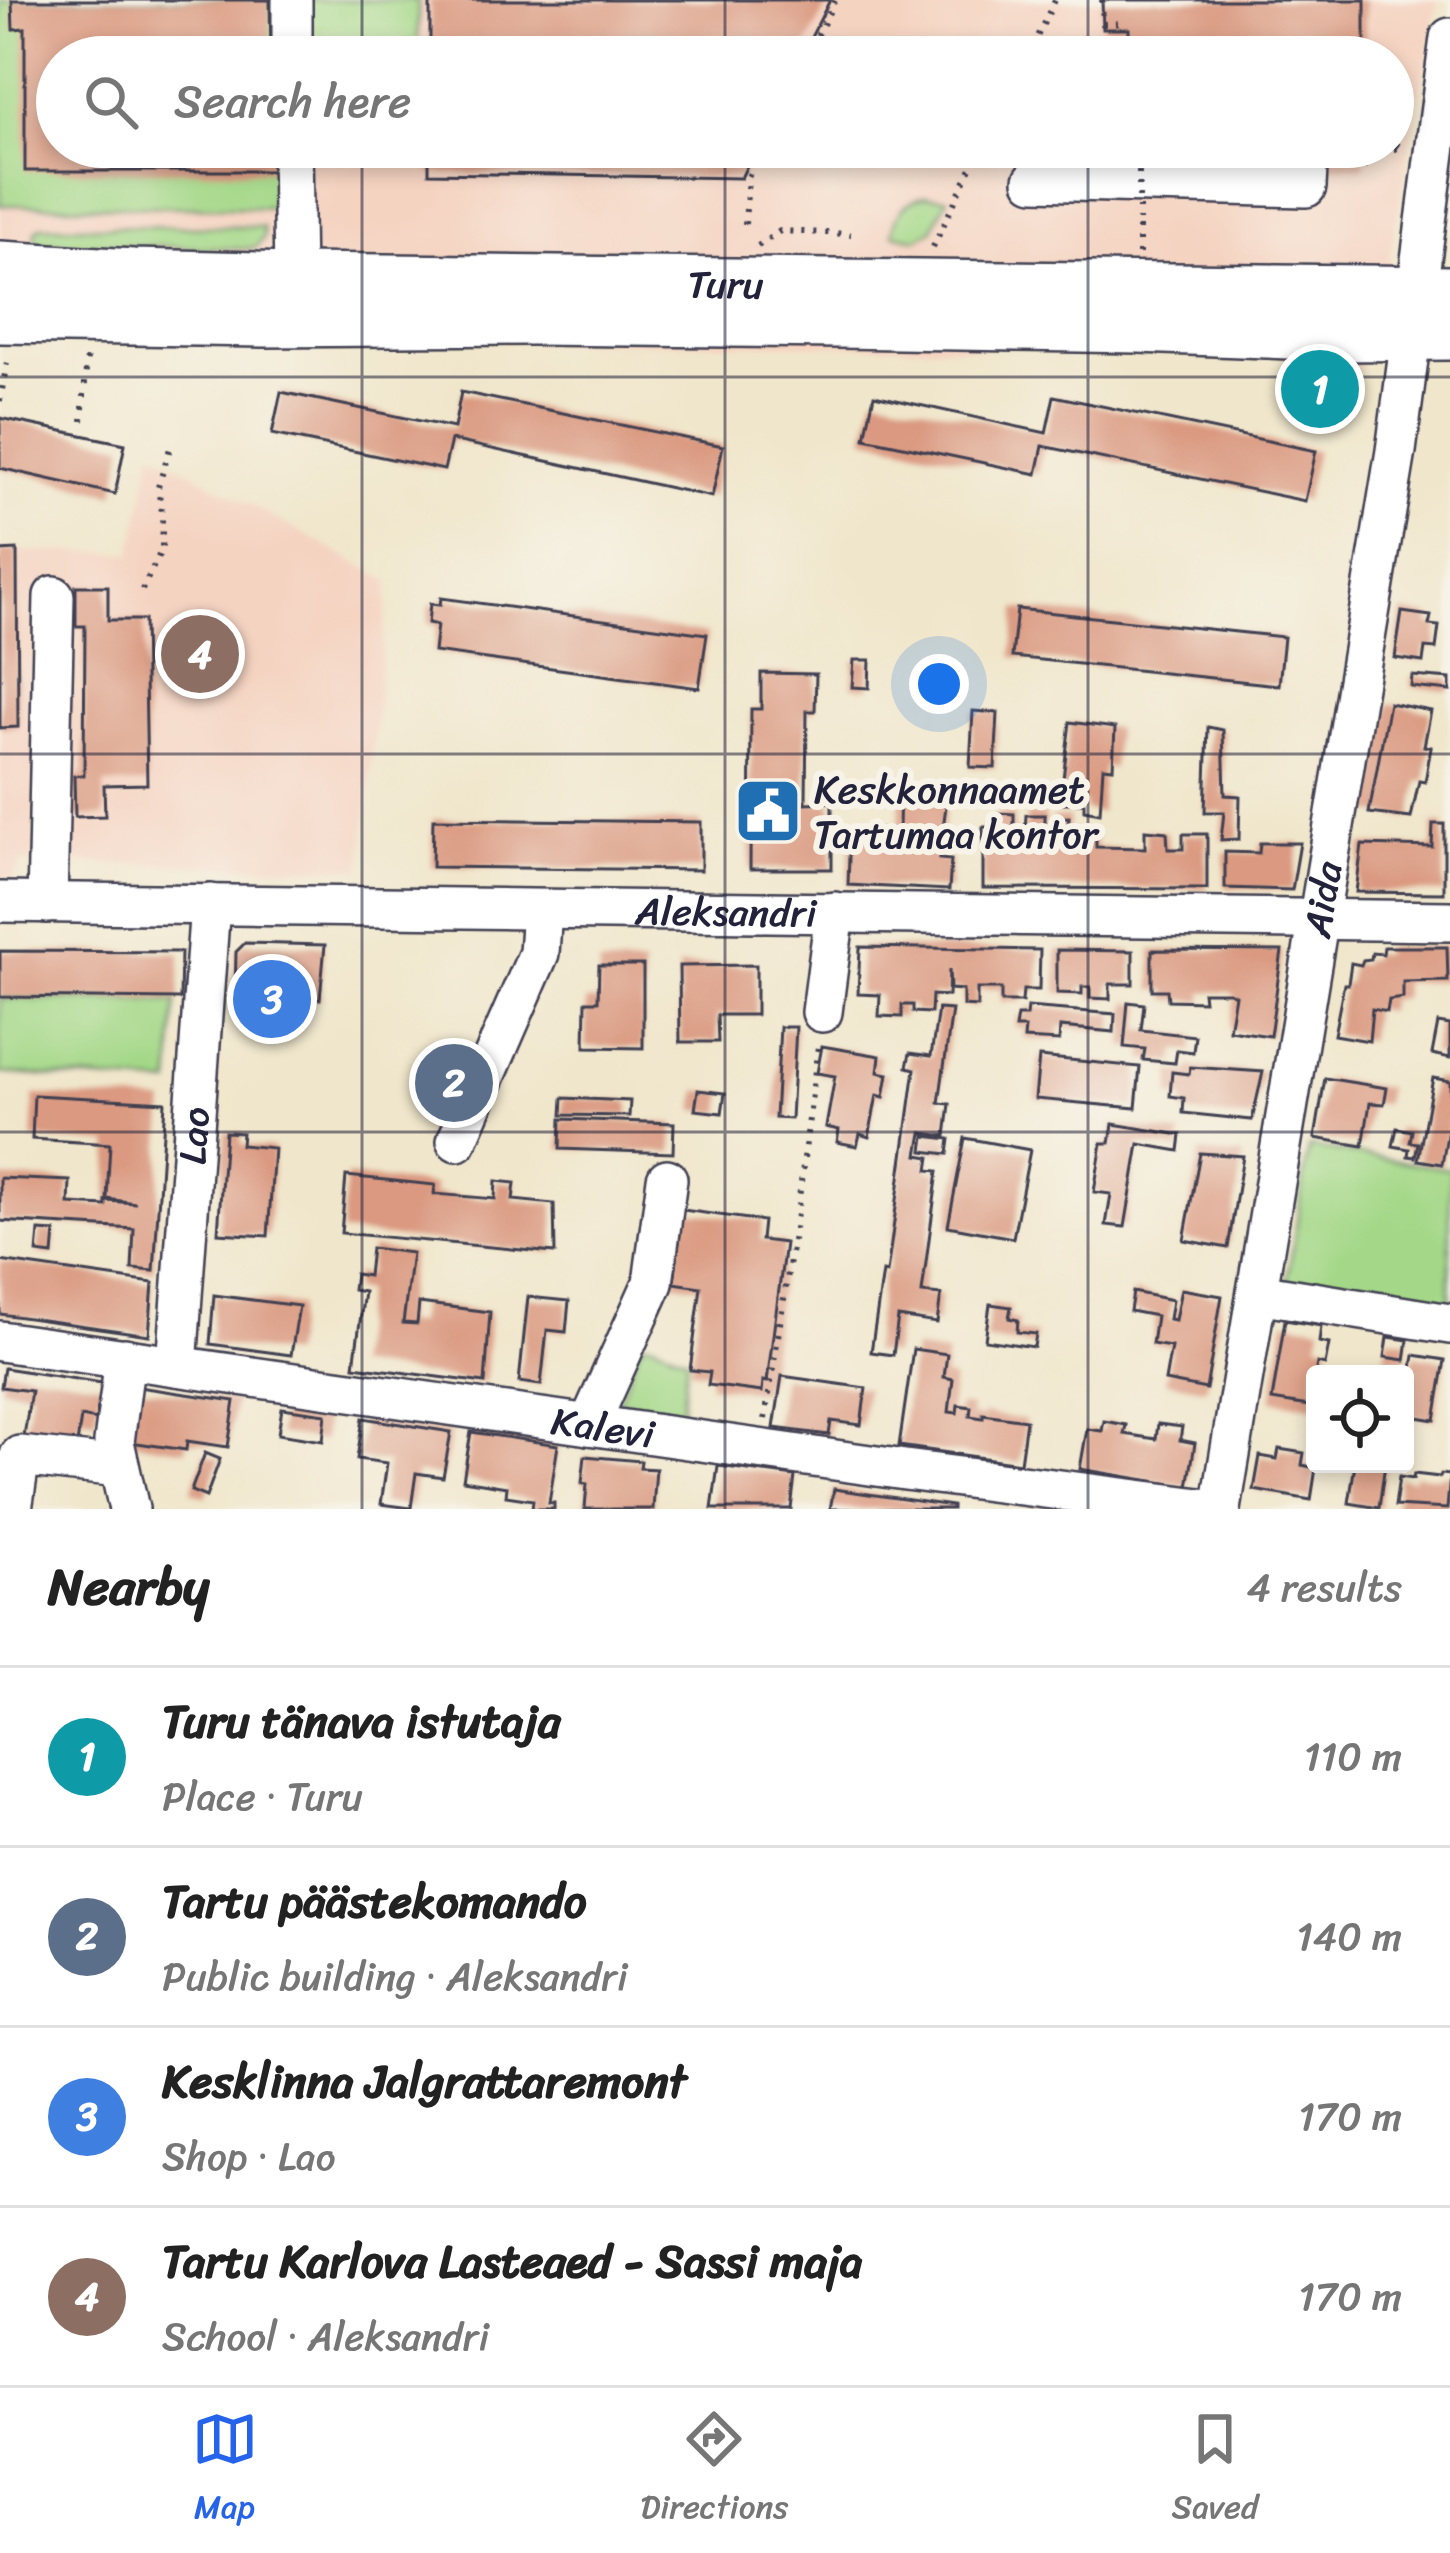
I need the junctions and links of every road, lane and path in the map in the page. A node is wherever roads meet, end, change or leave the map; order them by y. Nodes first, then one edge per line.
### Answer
1 (292, 0) edge
2 (835, 0) edge
3 (1055, 0) edge
4 (1102, 0) edge
5 (292, 36) edge
6 (816, 36) edge
7 (1037, 36) edge
8 (1123, 36) edge
9 (1450, 38) edge
10 (292, 168) edge
11 (752, 168) edge
12 (972, 168) edge
13 (1307, 168) edge
14 (1138, 171) dead end
15 (1034, 180) dead end
16 (745, 224) dead end
17 (931, 250) dead end
18 (1138, 262) dead end
19 (0, 267) edge
20 (294, 279) junction
21 (1431, 313) edge
22 (5, 330) edge
23 (88, 342) dead end
24 (0, 401) edge
25 (82, 421) dead end
26 (172, 442) dead end
27 (142, 590) dead end
28 (54, 596) dead end
29 (0, 902) edge
30 (47, 903) junction
31 (210, 904) junction
32 (542, 910) junction
33 (835, 911) junction
34 (1319, 920) junction
35 (1450, 921) edge
36 (822, 1012) joint
37 (457, 1141) dead end
38 (667, 1179) dead end
39 (1256, 1293) junction
40 (1450, 1324) edge
41 (0, 1341) edge
42 (125, 1358) junction
43 (177, 1366) junction
44 (770, 1382) dead end
45 (589, 1425) junction
46 (119, 1467) junction
47 (12, 1509) edge
48 (129, 1509) edge
49 (1208, 1509) edge
50 (1221, 1509) edge

1 - 5 street
2 - 6 path
3 - 7 path
4 - 8 path
9 - 21 street, Aida
10 - 20 street
11 - 16 path
12 - 17 path
13 - 15 street
14 - 18 path, bridge
19 - 20 main road, Turu
20 - 21 main road, Turu
21 - 22 main road, Turu
21 - 34 street, Aida
22 - 24 path
23 - 25 path
26 - 27 path
28 - 30 street
29 - 30 street, Aleksandri
30 - 31 street, Aleksandri
31 - 32 street, Aleksandri
31 - 43 street, Lao
32 - 33 street, Aleksandri
32 - 37 street
33 - 34 street, Aleksandri
33 - 36 street
34 - 35 street, Aleksandri
34 - 39 street, Aida
36 - 44 path
38 - 45 street
39 - 40 street
39 - 50 street, Aida
41 - 42 street, Kalevi
42 - 43 street, Kalevi
42 - 46 street
43 - 45 street, Kalevi
45 - 49 street, Kalevi
46 - 47 street
46 - 48 street

